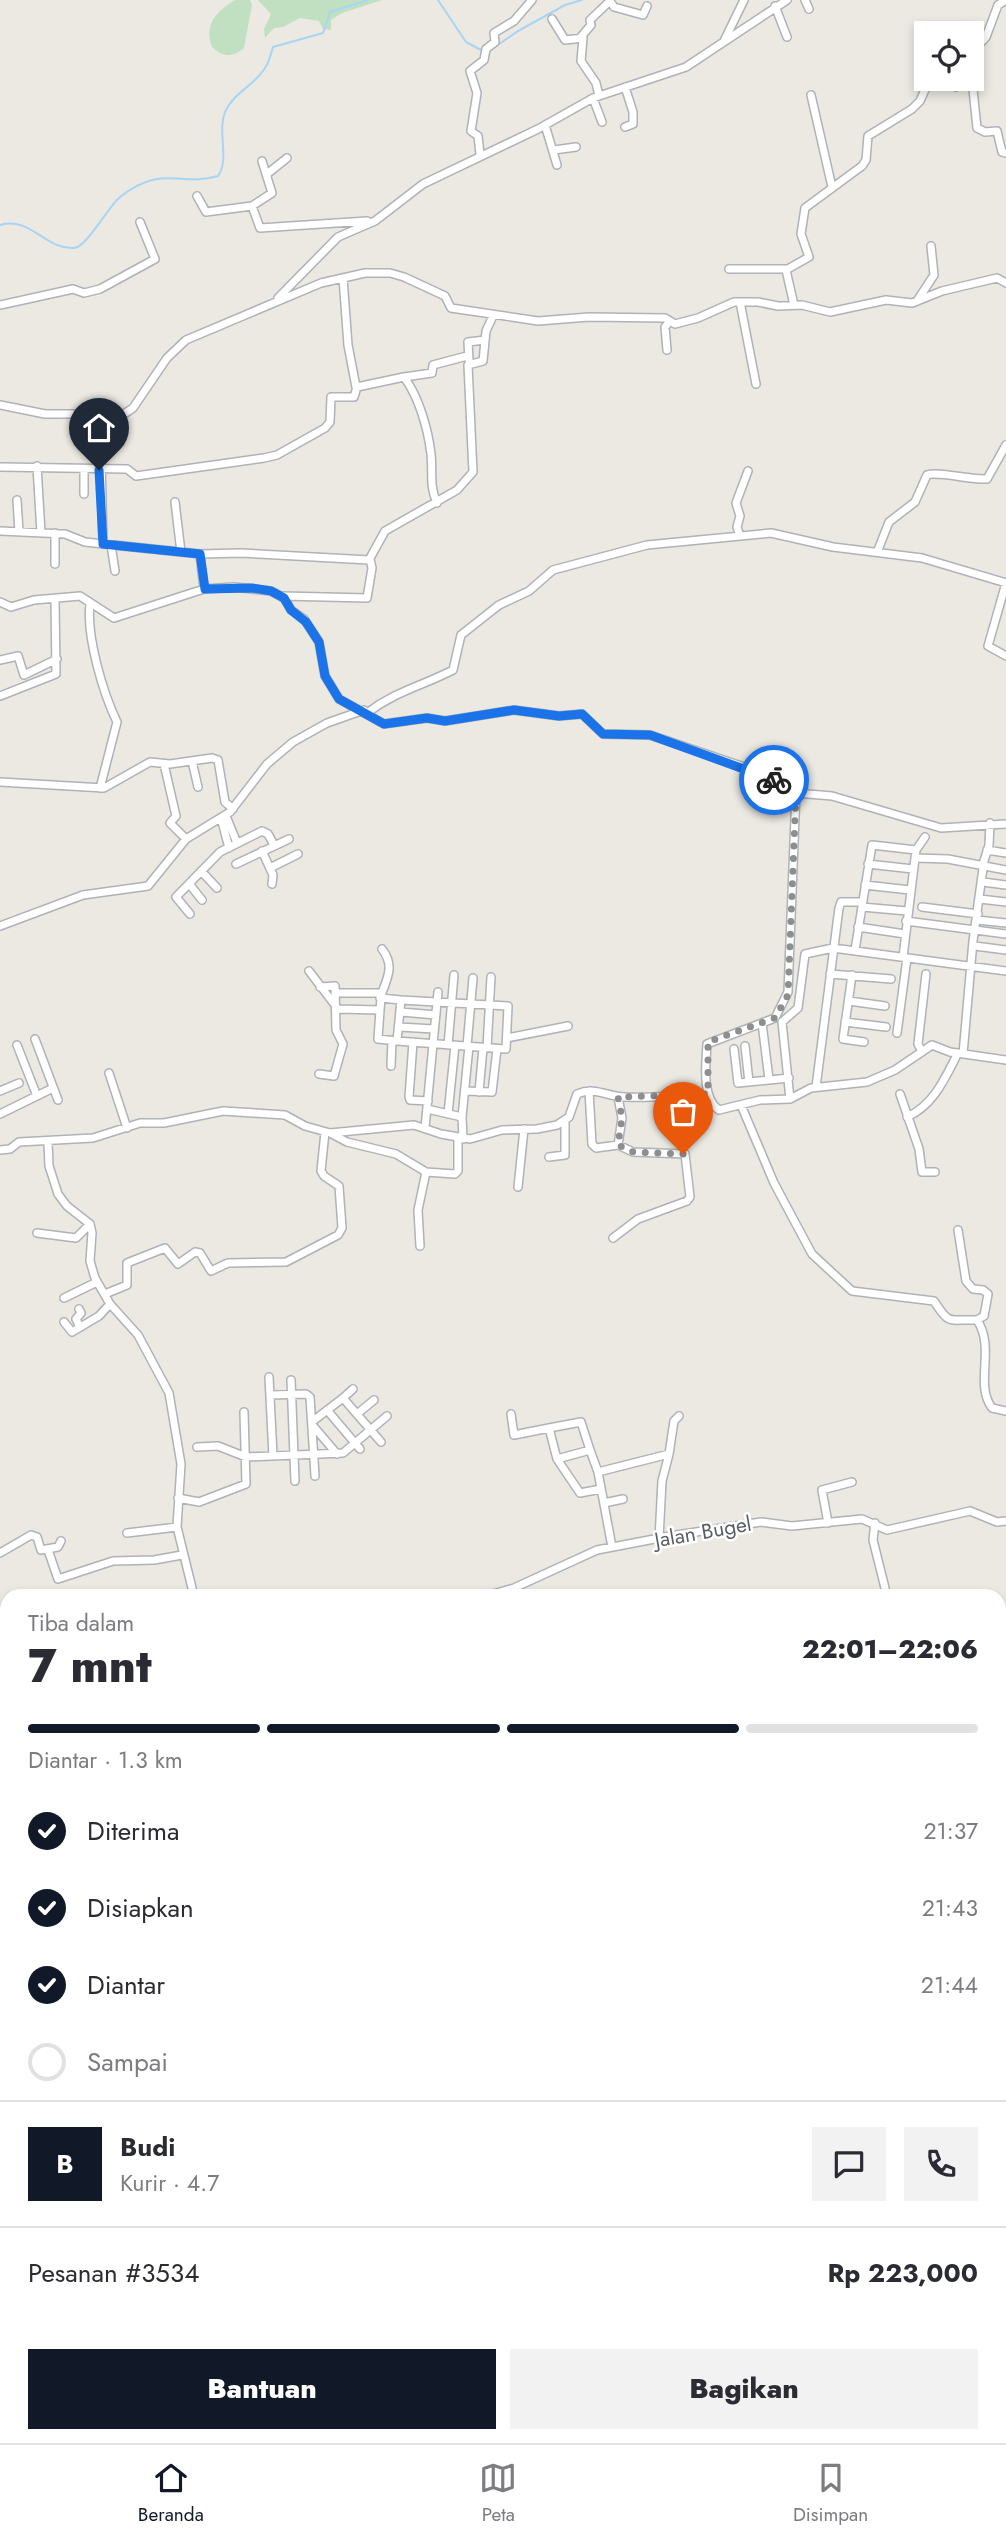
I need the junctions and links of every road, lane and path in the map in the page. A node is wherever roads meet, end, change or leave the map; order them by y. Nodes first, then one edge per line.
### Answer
1 (533, 0) edge
2 (744, 0) edge
3 (787, 0) edge
4 (804, 0) edge
5 (1006, 0) edge
6 (647, 6) dead end
7 (775, 6) junction
8 (809, 9) dead end
9 (552, 19) dead end
10 (786, 37) dead end
11 (580, 38) junction
12 (984, 39) edge
13 (725, 40) junction
14 (625, 87) junction
15 (924, 91) edge
16 (973, 91) edge
17 (811, 95) dead end
18 (596, 97) junction
19 (602, 122) dead end
20 (545, 124) junction
21 (625, 127) dead end
22 (576, 147) dead end
23 (554, 150) junction
24 (1006, 153) edge
25 (480, 155) junction
26 (287, 158) dead end
27 (261, 161) dead end
28 (557, 164) dead end
29 (267, 174) junction
30 (832, 187) junction
31 (197, 196) dead end
32 (252, 206) junction
33 (375, 221) junction
34 (140, 222) dead end
35 (931, 246) dead end
36 (787, 268) junction
37 (729, 269) dead end
38 (343, 278) junction
39 (1004, 279) edge
40 (275, 301) junction
41 (740, 302) junction
42 (917, 302) junction
43 (794, 304) junction
44 (0, 305) edge
45 (493, 316) junction
46 (670, 321) junction
47 (485, 340) junction
48 (667, 350) dead end
49 (469, 360) junction
50 (404, 377) junction
51 (756, 384) dead end
52 (356, 387) junction
53 (0, 405) edge
54 (100, 413) junction
55 (1006, 445) edge
56 (37, 466) junction
57 (0, 467) edge
58 (85, 470) junction
59 (99, 470) junction
60 (748, 471) dead end
61 (84, 494) dead end
62 (17, 500) dead end
63 (174, 502) dead end
64 (437, 503) junction
65 (0, 531) edge
66 (19, 532) junction
67 (41, 533) junction
68 (55, 533) junction
69 (740, 536) junction
70 (107, 545) junction
71 (878, 550) junction
72 (181, 552) junction
73 (200, 554) junction
74 (370, 559) junction
75 (55, 564) dead end
76 (115, 571) dead end
77 (1006, 583) edge
78 (205, 589) junction
79 (281, 596) junction
80 (55, 599) junction
81 (0, 602) edge
82 (90, 604) junction
83 (10, 607) junction
84 (0, 613) edge
85 (1006, 656) edge
86 (57, 659) junction
87 (0, 660) edge
88 (0, 696) edge
89 (365, 711) junction
90 (192, 761) junction
91 (164, 764) junction
92 (0, 782) edge
93 (198, 787) dead end
94 (100, 788) junction
95 (796, 793) junction
96 (233, 809) junction
97 (223, 817) junction
98 (990, 823) junction
99 (1006, 824) edge
100 (925, 837) dead end
101 (186, 839) junction
102 (289, 839) dead end
103 (237, 844) junction
104 (274, 845) junction
105 (229, 848) junction
106 (987, 850) junction
107 (262, 851) junction
108 (1006, 853) edge
109 (298, 854) dead end
110 (915, 854) junction
111 (236, 864) dead end
112 (868, 864) junction
113 (984, 864) junction
114 (270, 868) junction
115 (913, 869) junction
116 (1006, 870) edge
117 (202, 872) junction
118 (983, 882) junction
119 (272, 884) dead end
120 (190, 885) junction
121 (864, 885) junction
122 (1006, 885) edge
123 (217, 888) dead end
124 (910, 890) junction
125 (980, 899) junction
126 (202, 900) dead end
127 (1006, 902) edge
128 (862, 904) junction
129 (922, 906) dead end
130 (907, 911) junction
131 (190, 914) dead end
132 (978, 917) junction
133 (906, 921) junction
134 (1006, 923) edge
135 (0, 926) edge
136 (858, 927) junction
137 (977, 930) junction
138 (1006, 933) edge
139 (905, 934) junction
140 (975, 946) junction
141 (833, 948) junction
142 (382, 949) dead end
143 (855, 950) junction
144 (1006, 950) edge
145 (905, 958) junction
146 (971, 966) junction
147 (309, 971) dead end
148 (1006, 971) edge
149 (830, 974) junction
150 (926, 974) dead end
151 (454, 975) dead end
152 (852, 975) junction
153 (491, 977) dead end
154 (473, 978) dead end
155 (891, 979) dead end
156 (320, 987) junction
157 (438, 992) dead end
158 (337, 993) junction
159 (381, 996) junction
160 (401, 1000) junction
161 (437, 1001) junction
162 (849, 1001) junction
163 (453, 1002) junction
164 (471, 1003) junction
165 (490, 1005) junction
166 (885, 1006) dead end
167 (338, 1009) junction
168 (380, 1010) junction
169 (401, 1012) junction
170 (436, 1015) junction
171 (845, 1022) junction
172 (762, 1023) junction
173 (399, 1027) junction
174 (568, 1027) dead end
175 (886, 1027) dead end
176 (434, 1029) junction
177 (897, 1033) dead end
178 (507, 1038) junction
179 (34, 1039) dead end
180 (395, 1041) junction
181 (412, 1042) junction
182 (864, 1042) dead end
183 (433, 1044) junction
184 (17, 1045) dead end
185 (452, 1045) junction
186 (468, 1046) junction
187 (745, 1046) dead end
188 (485, 1048) junction
189 (497, 1049) junction
190 (734, 1049) dead end
191 (921, 1051) junction
192 (961, 1054) junction
193 (41, 1060) junction
194 (1006, 1060) edge
195 (391, 1066) dead end
196 (26, 1071) junction
197 (109, 1073) dead end
198 (319, 1074) dead end
199 (789, 1077) junction
200 (769, 1079) junction
201 (749, 1082) junction
202 (19, 1083) dead end
203 (816, 1087) junction
204 (53, 1088) junction
205 (0, 1091) edge
206 (465, 1091) junction
207 (589, 1091) junction
208 (480, 1092) junction
209 (708, 1094) junction
210 (900, 1094) dead end
211 (37, 1096) junction
212 (665, 1096) junction
213 (618, 1097) junction
214 (790, 1099) junction
215 (58, 1100) dead end
216 (427, 1105) junction
217 (741, 1105) junction
218 (0, 1114) edge
219 (448, 1114) junction
220 (462, 1117) junction
221 (907, 1117) junction
222 (565, 1121) junction
223 (667, 1121) dead end
224 (127, 1128) junction
225 (425, 1128) junction
226 (524, 1129) junction
227 (328, 1132) junction
228 (461, 1139) junction
229 (48, 1142) junction
230 (618, 1145) junction
231 (0, 1150) edge
232 (550, 1157) dead end
233 (426, 1172) junction
234 (935, 1172) dead end
235 (518, 1187) dead end
236 (90, 1224) junction
237 (958, 1230) dead end
238 (37, 1233) dead end
239 (613, 1238) dead end
240 (420, 1246) dead end
241 (97, 1282) junction
242 (104, 1294) junction
243 (64, 1298) dead end
244 (110, 1304) junction
245 (79, 1309) dead end
246 (977, 1320) junction
247 (64, 1322) dead end
248 (80, 1327) junction
249 (269, 1377) dead end
250 (291, 1380) dead end
251 (353, 1390) dead end
252 (270, 1395) junction
253 (292, 1395) junction
254 (343, 1398) junction
255 (374, 1399) dead end
256 (327, 1410) junction
257 (1006, 1411) edge
258 (244, 1412) dead end
259 (357, 1414) junction
260 (511, 1414) dead end
261 (387, 1416) dead end
262 (679, 1416) dead end
263 (313, 1424) junction
264 (550, 1428) junction
265 (371, 1429) junction
266 (381, 1442) dead end
267 (357, 1446) junction
268 (197, 1447) dead end
269 (590, 1450) junction
270 (337, 1454) junction
271 (668, 1454) junction
272 (294, 1455) junction
273 (315, 1455) junction
274 (272, 1456) junction
275 (246, 1457) junction
276 (557, 1459) junction
277 (598, 1472) junction
278 (316, 1475) dead end
279 (295, 1481) dead end
280 (852, 1482) dead end
281 (601, 1489) junction
282 (178, 1498) junction
283 (623, 1499) dead end
284 (604, 1503) junction
285 (1006, 1521) edge
286 (828, 1523) junction
287 (875, 1523) junction
288 (177, 1527) junction
289 (127, 1533) dead end
290 (659, 1539) junction
291 (61, 1541) dead end
292 (612, 1547) junction
293 (48, 1550) junction
294 (0, 1553) edge
295 (182, 1555) junction
296 (192, 1589) edge
297 (510, 1589) edge
298 (885, 1589) edge
299 (168, 2443) edge
300 (178, 2443) edge

1 - 25 street
2 - 13 street
3 - 7 street
4 - 8 street
5 - 12 street
6 - 11 street
7 - 10 street
7 - 13 street
9 - 11 street
11 - 18 street
13 - 14 street
14 - 18 street
14 - 21 street
15 - 30 street
16 - 24 street
17 - 30 street
18 - 19 street
18 - 20 street
20 - 23 street
20 - 25 street
22 - 23 street
23 - 28 street
25 - 33 street
26 - 29 street
27 - 29 street
29 - 32 street
30 - 36 street
31 - 32 street
32 - 33 street
33 - 40 street
34 - 44 street
35 - 42 street
36 - 37 street
36 - 43 street
38 - 40 street
38 - 45 street
38 - 52 street
39 - 42 street
40 - 54 street
41 - 43 street
41 - 46 street
41 - 51 street
42 - 43 street
45 - 46 street
45 - 47 street
46 - 48 street
47 - 49 street
47 - 49 street
49 - 50 street
49 - 64 street
50 - 52 street
50 - 64 street
52 - 59 street
53 - 54 street
54 - 59 street
55 - 71 street
56 - 57 street
56 - 58 street
56 - 67 street
58 - 59 street
58 - 61 street
59 - 70 street
60 - 69 street
62 - 66 street
63 - 72 street
64 - 74 street
65 - 66 street
66 - 67 street
67 - 68 street
68 - 70 street
68 - 75 street
69 - 71 street
69 - 89 street
70 - 72 street
70 - 76 street
71 - 77 street
72 - 73 street
73 - 74 street
73 - 78 street
74 - 79 street
77 - 85 street
78 - 79 street
78 - 82 street
79 - 89 street
80 - 82 street
80 - 83 street
80 - 86 street
81 - 83 street
82 - 94 street
83 - 84 street
86 - 87 street
86 - 88 street
89 - 95 street
89 - 96 street
90 - 91 street
90 - 93 street
90 - 96 street
91 - 94 street
91 - 101 street
92 - 94 street
95 - 98 street
95 - 172 street
96 - 97 street
97 - 101 street
97 - 103 street
97 - 105 street
98 - 99 street
98 - 106 street
100 - 110 street
101 - 135 street
102 - 104 street
103 - 104 street
103 - 105 street
104 - 107 street
105 - 117 street
106 - 108 street
106 - 113 street
107 - 111 street
107 - 114 street
109 - 114 street
110 - 112 street
110 - 113 street
110 - 115 street
112 - 115 street
112 - 121 street
113 - 116 street
113 - 118 street
114 - 119 street
115 - 124 street
117 - 120 street
117 - 123 street
118 - 122 street
118 - 125 street
120 - 126 street
120 - 131 street
121 - 124 street
121 - 128 street
124 - 130 street
125 - 127 street
125 - 132 street
128 - 130 street
128 - 136 street
128 - 141 street
129 - 132 street
130 - 133 street
132 - 134 street
132 - 137 street
133 - 137 street
133 - 139 street
136 - 139 street
136 - 143 street
137 - 138 street
137 - 140 street
139 - 145 street
140 - 144 street
140 - 146 street
141 - 143 street
141 - 149 street
141 - 199 street
142 - 159 street
143 - 145 street
145 - 146 street
145 - 177 street
146 - 148 street
146 - 192 street
147 - 156 street
149 - 152 street
149 - 203 street
150 - 191 street
151 - 163 street
152 - 155 street
152 - 162 street
153 - 165 street
154 - 164 street
156 - 158 street
156 - 167 street
157 - 161 street
158 - 159 street
158 - 167 street
159 - 160 street
159 - 168 street
160 - 161 street
160 - 169 street
161 - 163 street
161 - 170 street
162 - 166 street
162 - 171 street
163 - 164 street
163 - 185 street
164 - 165 street
164 - 186 street
165 - 178 street
165 - 188 street
167 - 168 street
167 - 198 street
168 - 180 street
169 - 170 street
169 - 173 street
170 - 176 street
171 - 175 street
171 - 182 street
172 - 200 street
172 - 209 street
173 - 176 street
173 - 180 street
174 - 178 street
176 - 183 street
178 - 189 street
179 - 193 street
180 - 181 street
180 - 195 street
181 - 183 street
181 - 216 street
183 - 185 street
183 - 216 street
184 - 196 street
185 - 186 street
185 - 219 street
186 - 188 street
186 - 206 street
187 - 201 street
188 - 189 street
188 - 208 street
189 - 208 street
190 - 201 street
191 - 192 street
191 - 203 street
192 - 194 street
192 - 221 street
193 - 196 street
193 - 204 street
196 - 211 street
197 - 224 street
199 - 200 street
199 - 214 street
200 - 201 street
202 - 205 street
203 - 214 street
204 - 211 street
204 - 215 street
206 - 208 street
206 - 220 street
207 - 213 street
207 - 222 street
207 - 230 street
209 - 212 street
209 - 217 street
210 - 221 street
211 - 218 street
212 - 213 street
212 - 223 street
213 - 230 street
214 - 217 street
216 - 219 street
216 - 225 street
217 - 246 street
219 - 220 street
220 - 228 street
221 - 234 street
222 - 226 street
222 - 232 street
224 - 227 street
224 - 229 street
225 - 227 street
225 - 228 street
226 - 228 street
226 - 235 street
227 - 233 street
227 - 242 street
228 - 233 street
229 - 231 street
229 - 236 street
230 - 239 street
233 - 240 street
236 - 238 street
236 - 241 street
237 - 246 street
241 - 242 street
241 - 243 street
242 - 244 street
244 - 248 street
244 - 282 street
245 - 248 street
246 - 257 street
247 - 248 street
249 - 252 street
250 - 253 street
251 - 254 street
252 - 253 street
252 - 274 street
253 - 263 street
253 - 272 street
254 - 256 street
254 - 259 street
255 - 259 street
256 - 263 street
256 - 267 street
258 - 275 street
259 - 265 street
260 - 264 street
261 - 265 street
262 - 271 street
263 - 270 street
263 - 273 street
264 - 269 street
264 - 276 street
265 - 266 street
265 - 267 street
267 - 270 street
268 - 275 street
269 - 276 street
269 - 277 street
270 - 273 street
271 - 277 street
271 - 290 street
272 - 273 street
272 - 274 street
272 - 279 street
273 - 278 street
274 - 275 street
275 - 282 street
276 - 281 street
277 - 281 street
280 - 286 street
281 - 284 street
282 - 288 street
283 - 284 street
284 - 292 street
285 - 287 street, Jalan Bugel
286 - 287 street, Jalan Bugel
286 - 290 street, Jalan Bugel
287 - 298 street
288 - 289 street
288 - 295 street
290 - 292 street, Jalan Bugel
291 - 293 street
292 - 297 street, Jalan Bugel
293 - 294 street
293 - 295 street
295 - 296 street
299 - 300 street

